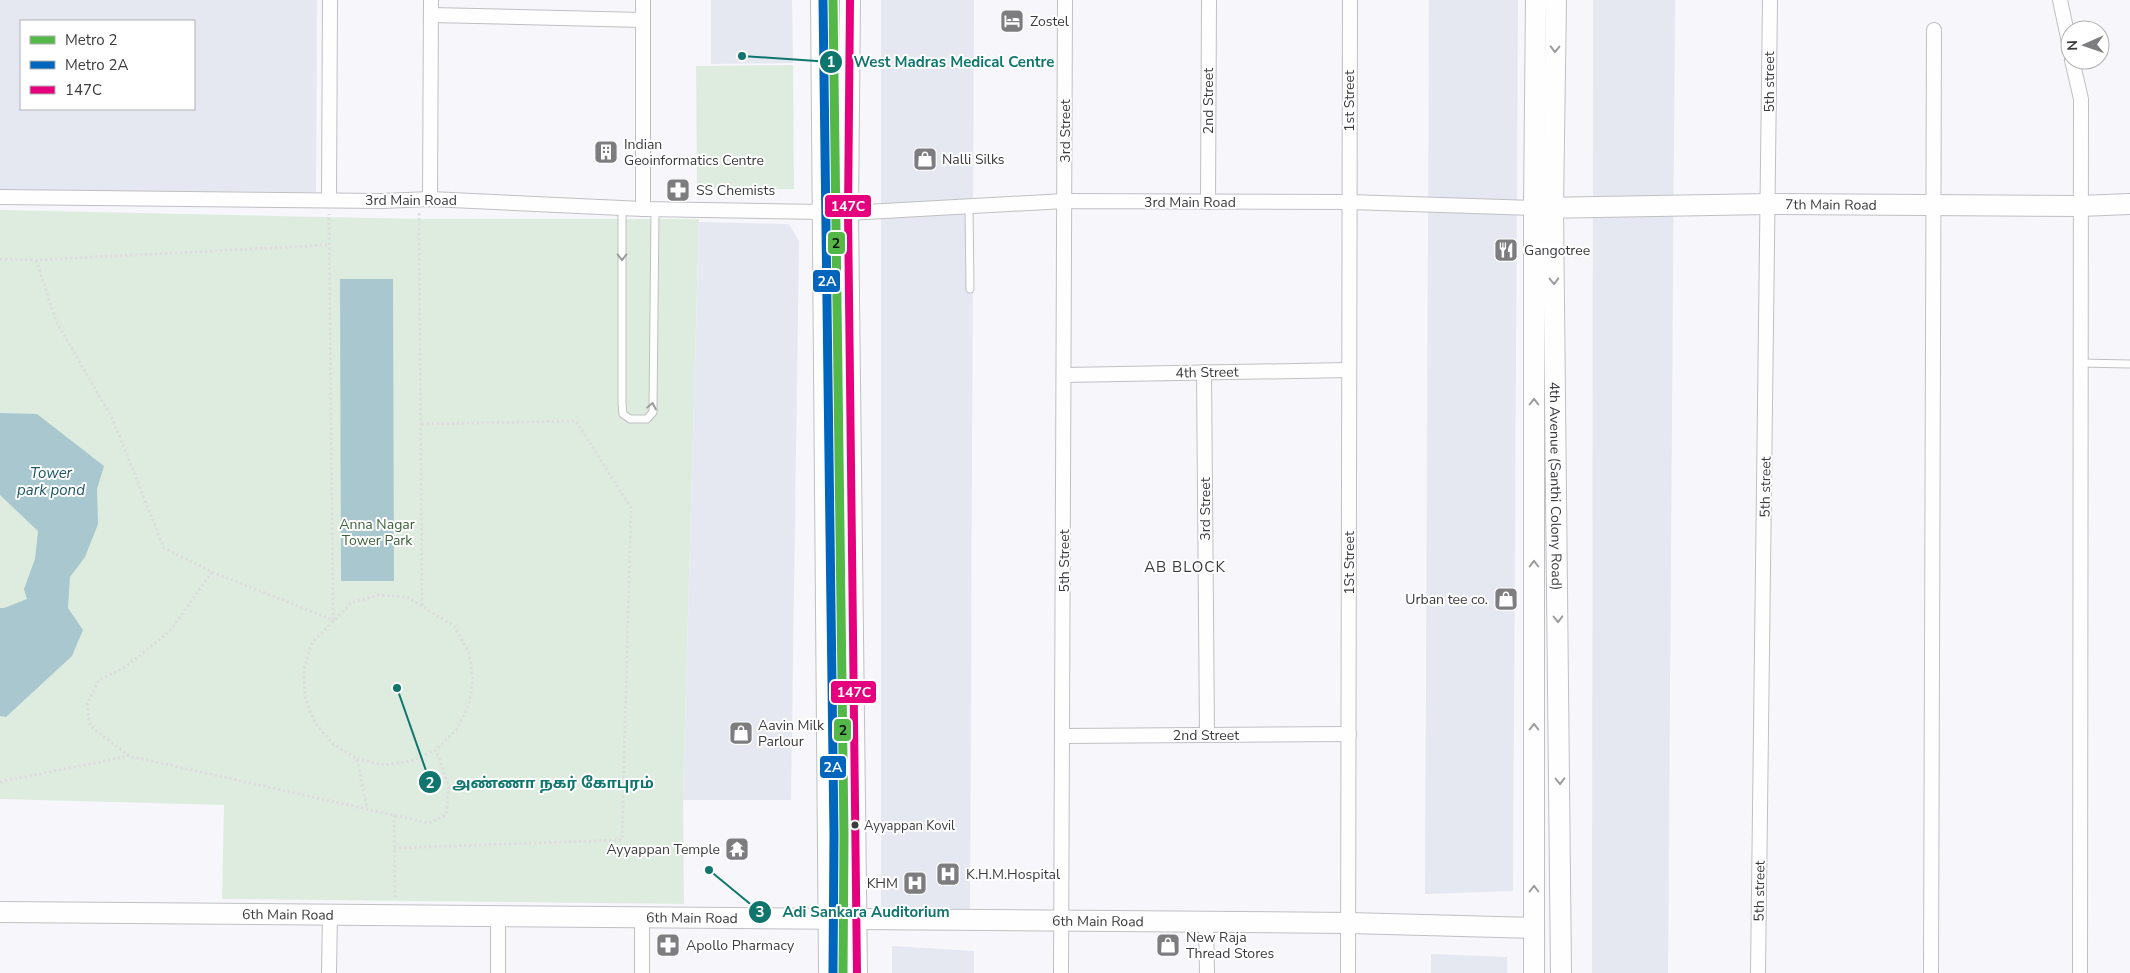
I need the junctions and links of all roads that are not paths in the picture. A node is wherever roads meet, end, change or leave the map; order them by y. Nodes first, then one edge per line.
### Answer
1 (330, 0) edge
2 (431, 0) edge
3 (643, 0) edge
4 (821, 0) edge
5 (850, 0) edge
6 (1065, 0) edge
7 (1209, 0) edge
8 (1350, 0) edge
9 (1536, 0) edge
10 (1556, 0) edge
11 (1770, 0) edge
12 (2060, 0) edge
13 (431, 15) junction
14 (643, 20) junction
15 (2064, 20) edge
16 (1934, 30) dead end
17 (2074, 70) edge
18 (0, 198) edge
19 (329, 198) junction
20 (424, 199) junction
21 (1065, 201) junction
22 (1208, 202) junction
23 (1349, 202) junction
24 (1769, 204) junction
25 (1934, 204) junction
26 (2130, 204) edge
27 (969, 206) junction
28 (2080, 206) junction
29 (622, 208) junction
30 (1534, 208) junction
31 (1553, 208) junction
32 (649, 209) junction
33 (822, 212) junction
34 (848, 212) junction
35 (970, 289) dead end
36 (2080, 362) junction
37 (2130, 364) edge
38 (1349, 370) junction
39 (1204, 372) junction
40 (1064, 375) junction
41 (1348, 734) junction
42 (1207, 735) junction
43 (1063, 736) junction
44 (0, 912) edge
45 (330, 914) junction
46 (498, 916) junction
47 (642, 917) junction
48 (830, 919) junction
49 (857, 920) junction
50 (1062, 921) junction
51 (1206, 922) junction
52 (1349, 923) junction
53 (1534, 928) junction
54 (329, 973) edge
55 (498, 973) edge
56 (642, 973) edge
57 (829, 973) edge
58 (857, 973) edge
59 (1061, 973) edge
60 (1207, 973) edge
61 (1348, 973) edge
62 (1534, 973) edge
63 (1561, 973) edge
64 (1758, 973) edge
65 (1932, 973) edge
66 (2080, 973) edge

1 - 19 street
2 - 13 street
3 - 14 street
4 - 33 street
5 - 34 street
6 - 21 street, 3rd Street
7 - 22 street, 2nd Street
8 - 23 street, 1st Street
9 - 30 street, 4th Avenue (Santhi Colony Road)
10 -> 31 street, 4th Avenue (Santhi Colony Road)
11 - 24 street, 5th street
12 - 15 street
13 - 14 street
13 - 20 street
14 - 32 street
16 - 25 street
17 - 28 street
18 - 19 street, 3rd Main Road
19 - 20 street, 3rd Main Road
20 - 29 street, 3rd Main Road
21 - 22 street, 3rd Main Road
21 - 27 street, 3rd Main Road
21 - 40 street, 5th Street
22 - 23 street, 3rd Main Road
23 - 30 street, 3rd Main Road
23 - 38 street, 1St Street
24 - 25 street, 7th Main Road
24 - 31 street, 7th Main Road
24 - 64 street, 5th street
25 - 28 street, 7th Main Road
25 - 65 street
26 - 28 street, 7th Main Road
27 - 34 street, 3rd Main Road
27 - 35 lane
28 - 36 street
29 - 32 street, 3rd Main Road
29 -> 32 lane
30 - 31 street, 7th Main Road
53 -> 30 street, 4th Avenue (Santhi Colony Road)
31 -> 63 street, 4th Avenue (Santhi Colony Road)
32 - 33 street, 3rd Main Road
33 - 48 street
34 - 49 street
36 - 37 lane
36 - 66 street
38 - 39 street, 4th Street
38 - 41 street, 1St Street
39 - 40 street, 4th Street
39 - 42 street, 3rd Street
40 - 43 street, 5th Street
41 - 42 street, 2nd Street
41 - 52 street, 1St Street
42 - 43 street, 2nd Street
43 - 50 street, 5th Street
44 - 45 street, 6th Main Road
45 - 46 street, 6th Main Road
45 - 54 street
46 - 47 street, 6th Main Road
46 - 55 street
47 - 48 street, 6th Main Road
47 - 56 street
48 - 49 street, 6th Main Road
48 - 57 street
49 - 50 street, 6th Main Road
49 - 58 street
50 - 51 street, 6th Main Road
50 - 59 street
51 - 52 street, 6th Main Road
51 - 60 street
52 - 53 street, 6th Main Road
52 - 61 street
53 - 62 street, 4th Avenue (Santhi Colony Road)

